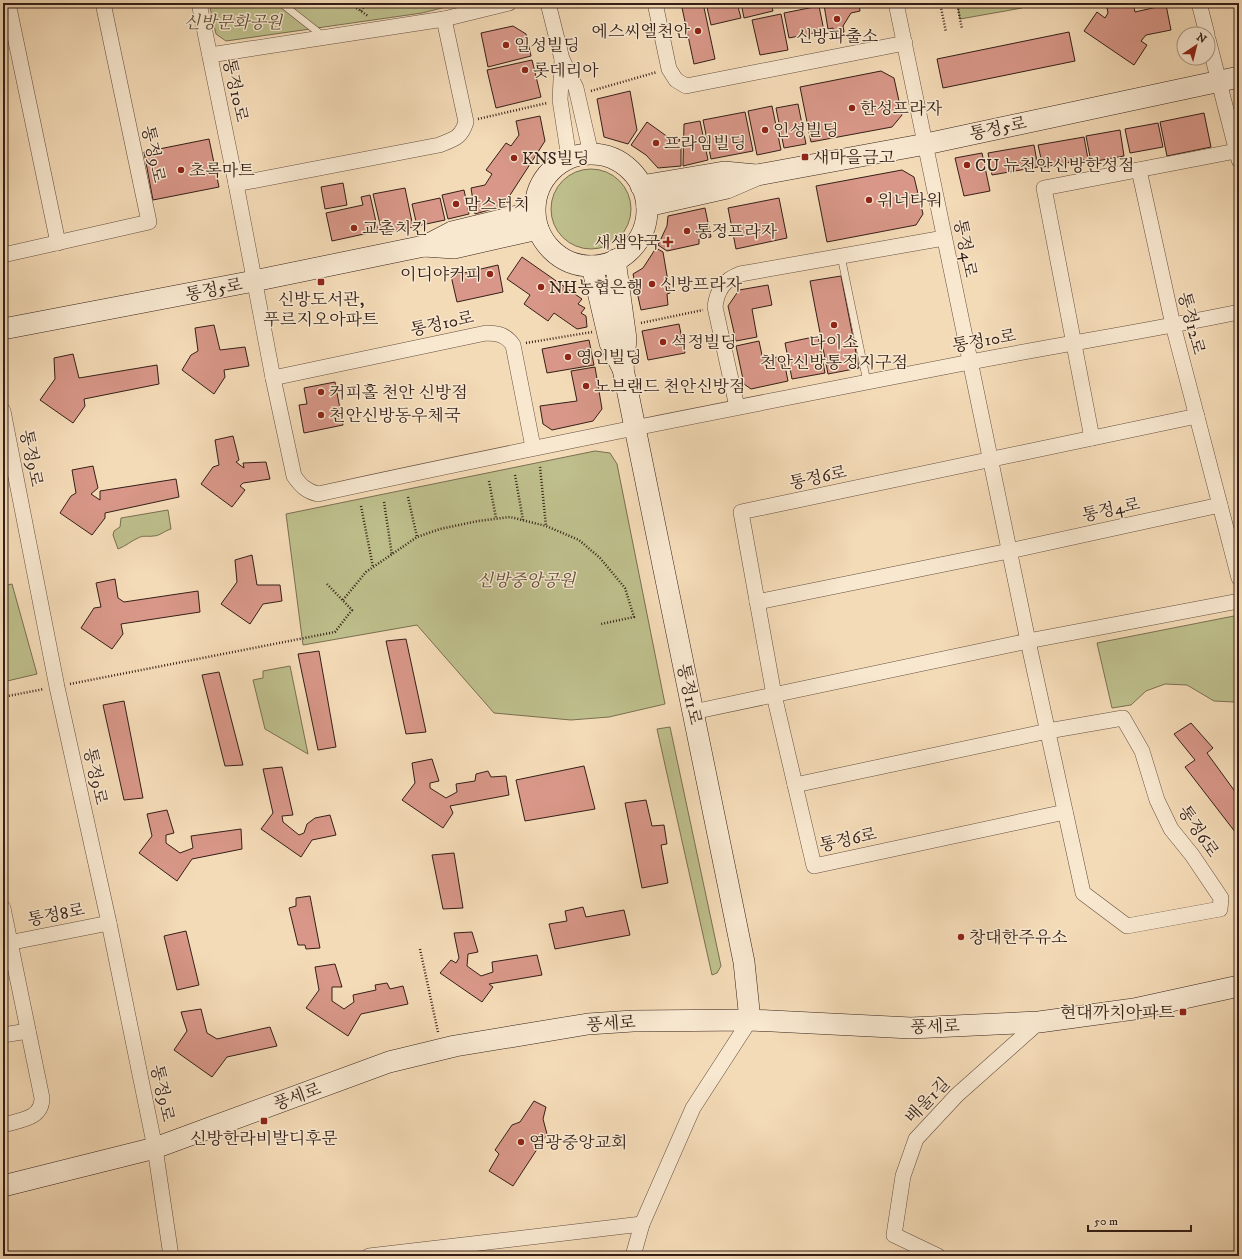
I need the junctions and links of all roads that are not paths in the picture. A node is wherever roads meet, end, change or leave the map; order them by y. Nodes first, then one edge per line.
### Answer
1 (8, 3) edge
2 (102, 3) edge
3 (200, 3) edge
4 (281, 3) edge
5 (508, 3) edge
6 (548, 3) edge
7 (655, 3) edge
8 (896, 3) edge
9 (1199, 3) edge
10 (444, 19) junction
11 (1205, 26) edge
12 (325, 37) junction
13 (905, 43) junction
14 (210, 56) junction
15 (562, 59) junction
16 (1215, 66) edge
17 (1239, 77) edge
18 (1219, 81) junction
19 (926, 144) junction
20 (591, 154) junction
21 (1238, 156) edge
22 (569, 158) junction
23 (1139, 170) junction
24 (757, 175) junction
25 (236, 184) junction
26 (641, 186) junction
27 (647, 206) junction
28 (536, 221) junction
29 (944, 238) junction
30 (58, 243) junction
31 (3, 255) edge
32 (841, 256) junction
33 (615, 260) junction
34 (592, 266) junction
35 (254, 281) junction
36 (1239, 312) edge
37 (1172, 326) junction
38 (616, 328) junction
39 (3, 329) edge
40 (1074, 344) junction
41 (970, 362) junction
42 (273, 378) junction
43 (867, 382) junction
44 (737, 407) junction
45 (3, 411) edge
46 (1197, 416) junction
47 (636, 429) junction
48 (1092, 438) junction
49 (533, 447) junction
50 (8, 457) edge
51 (991, 460) junction
52 (1220, 505) junction
53 (1010, 551) junction
54 (1239, 578) edge
55 (1239, 601) edge
56 (757, 602) junction
57 (1028, 642) junction
58 (774, 695) junction
59 (693, 712) junction
60 (1048, 731) junction
61 (794, 785) junction
62 (1065, 812) junction
63 (3, 908) edge
64 (109, 923) junction
65 (7, 943) edge
66 (1239, 986) edge
67 (750, 1020) junction
68 (1039, 1022) junction
69 (28, 1031) junction
70 (3, 1035) edge
71 (3, 1125) edge
72 (155, 1148) junction
73 (3, 1186) edge
74 (642, 1224) junction
75 (171, 1256) edge
76 (369, 1256) edge
77 (633, 1256) edge
78 (938, 1256) edge

1 - 30 street
2 - 30 street, 통정9로
3 - 14 street, 통정10로
4 - 12 lane
5 - 10 street
6 - 15 street
7 - 13 street
8 - 13 street, 통정4로
9 - 11 street
10 - 12 street
10 - 25 street
12 - 14 street
13 - 19 street, 통정4로
14 - 25 street, 통정10로
15 - 20 street
15 - 22 street
16 - 18 street
17 - 18 street, 통정5로
18 - 19 street, 통정5로
18 - 21 street
19 - 24 street, 통정5로
19 - 29 street, 통정4로
20 - 22 street
20 - 26 street
21 - 23 street
22 - 28 street
23 - 37 street, 통정12로
23 - 40 street
24 - 26 street
24 - 27 street
25 - 35 street, 통정10로
26 - 27 street
27 - 33 street
28 - 34 street
28 - 35 street, 통정5로
29 - 32 street
29 - 41 street, 통정4로
30 - 31 street, 통정9로
32 - 43 lane
32 - 44 street
33 - 34 street
33 - 38 street
34 - 38 street
35 - 39 street, 통정5로
35 - 42 street, 통정10로
36 - 37 street, 통정10로
37 - 40 street, 통정10로
37 - 46 street, 통정12로
38 - 47 street, 통정11로
40 - 41 street, 통정10로
40 - 48 street
41 - 43 street, 통정10로
41 - 51 street, 통정4로
42 - 49 street, 통정10로
42 - 49 street, 통정10로
43 - 44 street, 통정10로
44 - 47 street, 통정10로
45 - 50 street, 통정9로
46 - 48 street
46 - 52 street, 통정12로
47 - 49 street, 통정10로
47 - 59 street, 통정11로
48 - 51 street
50 - 64 street, 통정9로
51 - 53 street, 통정4로
51 - 56 street, 통정6로
52 - 53 street, 통정4로
52 - 54 street, 통정12로
53 - 56 street
53 - 57 street, 통정4로
55 - 57 street
56 - 58 street, 통정6로
57 - 58 street
57 - 60 street, 통정6로
58 - 59 street
58 - 61 street, 통정6로
59 - 67 street, 통정11로
60 - 61 street, 통정6로
60 - 62 street, 통정6로
60 - 62 street, 통정6로
61 - 62 street, 통정6로
63 - 65 street, 통정8로
64 - 65 street, 통정8로
64 - 72 street, 통정9로
65 - 69 street, 통정8로
66 - 68 street, 풍세로
67 - 68 street, 풍세로
67 - 72 street, 풍세로
67 - 74 street
68 - 78 street, 배울1길
69 - 70 street
69 - 71 street, 통정8로
72 - 73 street, 풍세로
72 - 75 street, 통정9로
74 - 76 street
74 - 77 street

